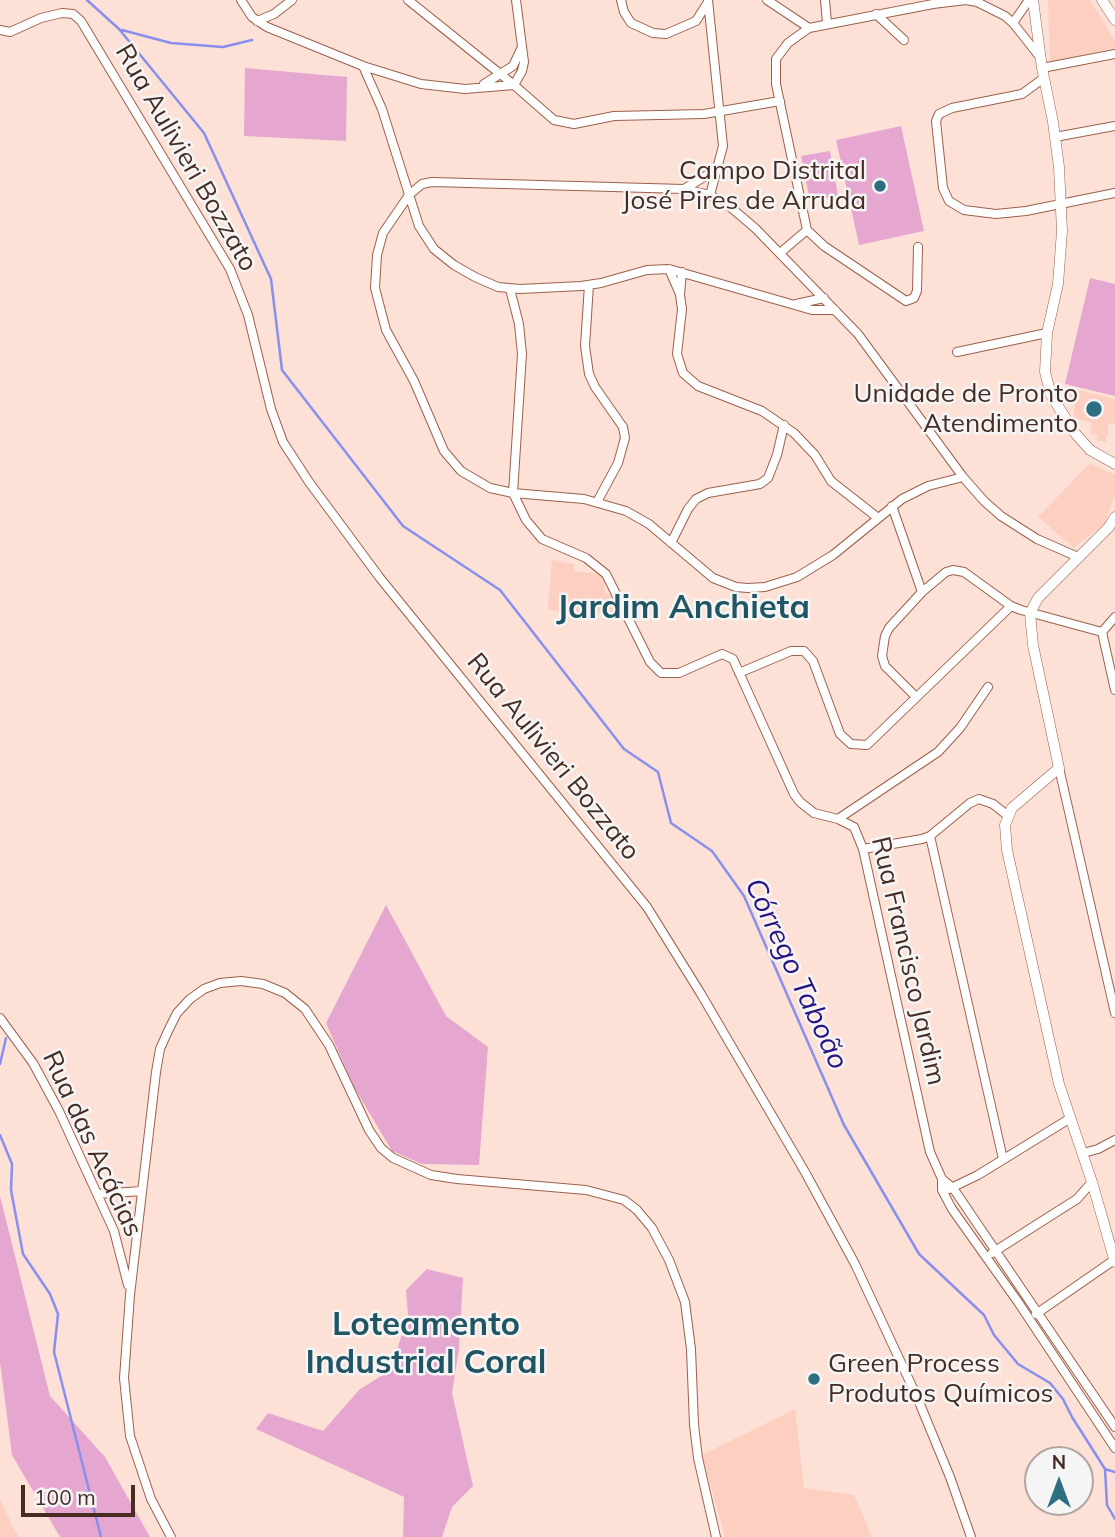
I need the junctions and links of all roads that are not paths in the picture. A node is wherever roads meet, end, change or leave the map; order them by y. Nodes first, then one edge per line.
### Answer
1 (241, 0) edge
2 (292, 0) edge
3 (408, 0) edge
4 (516, 0) edge
5 (621, 0) edge
6 (767, 0) edge
7 (825, 0) edge
8 (1031, 0) edge
9 (1102, 0) edge
10 (708, 1) edge
11 (933, 2) edge
12 (419, 4) edge
13 (274, 14) junction
14 (876, 14) junction
15 (1115, 20) edge
16 (257, 21) junction
17 (827, 23) junction
18 (1013, 23) junction
19 (809, 28) junction
20 (0, 30) edge
21 (278, 32) junction
22 (904, 40) dead end
23 (522, 46) junction
24 (1115, 54) edge
25 (1040, 57) junction
26 (363, 65) junction
27 (1043, 73) junction
28 (501, 75) junction
29 (514, 85) junction
30 (479, 87) junction
31 (779, 101) junction
32 (720, 113) junction
33 (1115, 126) edge
34 (1055, 137) junction
35 (717, 169) junction
36 (684, 188) junction
37 (1115, 193) edge
38 (409, 195) junction
39 (710, 195) junction
40 (1061, 204) junction
41 (807, 230) junction
42 (918, 247) dead end
43 (780, 253) junction
44 (669, 269) junction
45 (682, 272) junction
46 (589, 285) junction
47 (510, 289) junction
48 (680, 295) junction
49 (824, 298) junction
50 (793, 305) junction
51 (835, 310) junction
52 (1047, 333) junction
53 (957, 352) dead end
54 (784, 425) junction
55 (1115, 464) edge
56 (962, 477) junction
57 (513, 493) junction
58 (597, 502) junction
59 (892, 506) junction
60 (1115, 517) edge
61 (878, 518) junction
62 (671, 542) junction
63 (1079, 557) junction
64 (922, 592) junction
65 (1011, 606) junction
66 (1030, 613) junction
67 (1115, 617) edge
68 (1102, 632) junction
69 (739, 673) junction
70 (988, 687) dead end
71 (1115, 690) edge
72 (915, 696) junction
73 (1059, 768) junction
74 (1007, 815) junction
75 (838, 819) junction
76 (930, 836) junction
77 (863, 849) junction
78 (1115, 1013) edge
79 (0, 1018) edge
80 (1069, 1119) junction
81 (1115, 1140) edge
82 (1085, 1158) junction
83 (1003, 1159) junction
84 (942, 1179) junction
85 (1092, 1182) junction
86 (953, 1188) junction
87 (942, 1190) junction
88 (142, 1191) junction
89 (97, 1194) junction
90 (1096, 1196) junction
91 (1077, 1199) junction
92 (996, 1251) junction
93 (987, 1257) junction
94 (1115, 1261) edge
95 (130, 1295) junction
96 (1038, 1312) junction
97 (1030, 1319) junction
98 (1113, 1432) edge
99 (1115, 1448) edge
100 (172, 1537) edge
101 (716, 1537) edge
102 (971, 1537) edge

1 - 16 street
2 - 13 street
3 - 12 street
4 - 23 street
5 - 10 street
6 - 19 street
7 - 17 street
8 - 18 street
8 - 25 street
9 - 15 street
10 - 32 street
11 - 14 street
11 - 18 street
12 - 28 street
13 - 16 street
13 - 21 street
14 - 17 street
14 - 22 street
16 - 21 street
17 - 19 street
18 - 25 street
19 - 31 street
20 - 102 street, Rua Aulivieri Bozzato
21 - 26 street
23 - 28 street
23 - 29 street
24 - 27 street
25 - 27 street
26 - 30 street
26 - 38 street
27 - 34 street
27 - 40 street
28 - 29 street
28 - 30 street
29 - 30 street
29 - 32 street
31 - 32 street
31 - 41 street
32 - 35 street
33 - 34 street
34 - 40 street
35 - 36 street
35 - 39 street
36 - 38 street
36 - 39 street
37 - 40 street
38 - 47 street
38 - 57 street
39 - 43 street
40 - 52 street
41 - 42 street
41 - 43 street
43 - 49 street
44 - 45 street
44 - 46 street
44 - 48 street
45 - 48 street
45 - 50 street
46 - 47 street
46 - 58 street
47 - 57 street
48 - 54 street
49 - 50 street
49 - 51 street
50 - 51 street
51 - 56 street
52 - 53 street
52 - 55 street
54 - 61 street
54 - 62 street
56 - 59 street
56 - 63 street
57 - 58 street
57 - 69 street
58 - 62 street
59 - 61 street
59 - 64 street
60 - 63 street
61 - 62 street
63 - 66 street
64 - 65 street
64 - 72 street
65 - 66 street
65 - 72 street
66 - 68 street
66 - 73 street
67 - 68 street
68 - 71 street
69 - 72 street
69 - 75 street, Rua Francisco Jardim
70 - 75 street
73 - 74 street
73 - 78 street
74 - 76 street
74 - 80 street
75 - 77 street, Rua Francisco Jardim
76 - 77 street
76 - 83 street
77 - 84 street, Rua Francisco Jardim
79 - 89 street, Rua das Acácias
80 - 82 street
80 - 83 street
81 - 82 street
82 - 85 street
83 - 86 street
84 - 86 street, Rua Francisco Jardim
84 - 87 street, Rua Francisco Jardim
85 - 90 street
85 - 91 street
86 - 87 street
86 - 92 street, Rua Francisco Jardim
87 - 93 street
88 - 89 street
88 - 95 street
88 - 101 street
89 - 95 street, Rua das Acácias
90 - 91 street
90 - 94 street
91 - 92 street
92 - 93 street
92 - 96 street, Rua Francisco Jardim
93 - 97 street
94 - 96 street
95 - 100 street
96 - 97 street
96 - 98 street, Rua Francisco Jardim
97 - 98 street
98 - 99 street

